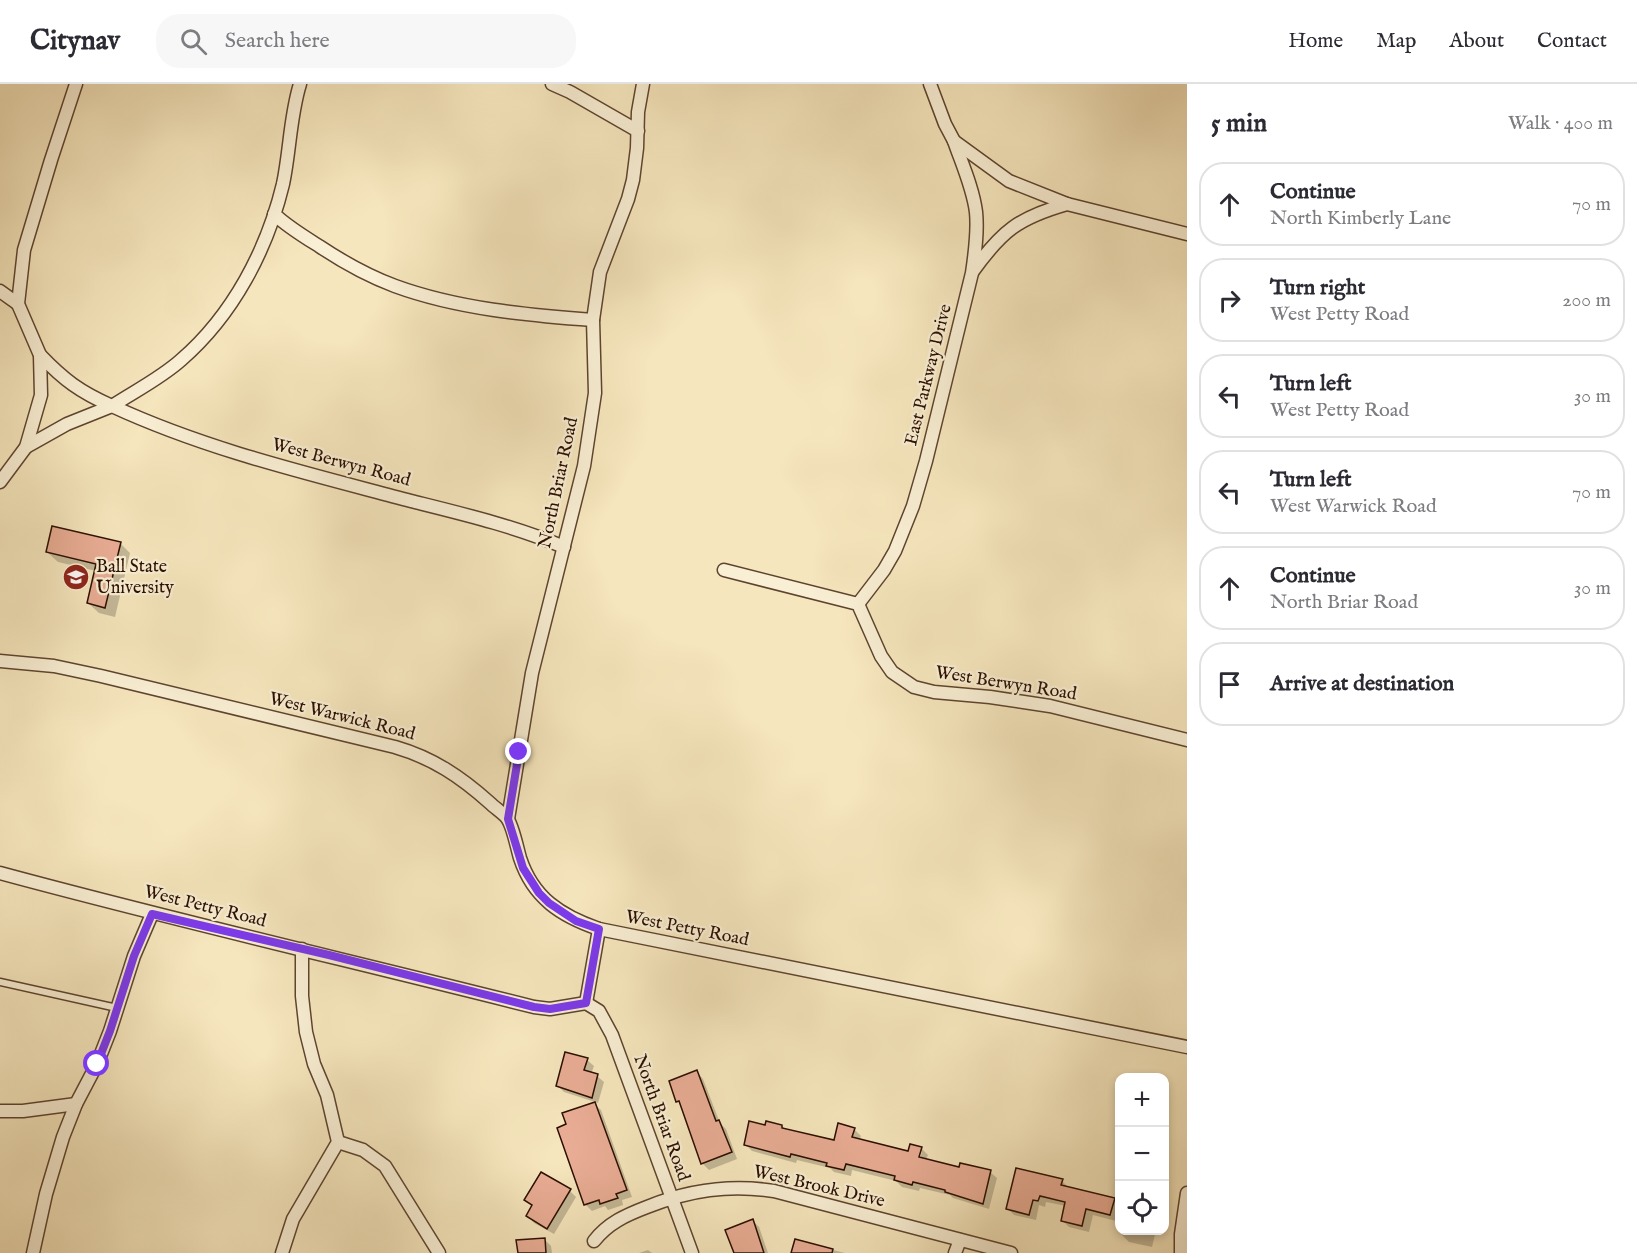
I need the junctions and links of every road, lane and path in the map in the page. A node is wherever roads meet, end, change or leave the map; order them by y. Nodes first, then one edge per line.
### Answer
1 (76, 84) edge
2 (300, 84) edge
3 (552, 84) edge
4 (643, 84) edge
5 (930, 84) edge
6 (638, 131) junction
7 (954, 141) junction
8 (1066, 204) junction
9 (274, 214) junction
10 (1187, 234) edge
11 (972, 273) junction
12 (0, 291) edge
13 (18, 304) junction
14 (593, 320) junction
15 (40, 355) junction
16 (112, 406) junction
17 (26, 447) junction
18 (0, 482) edge
19 (564, 546) junction
20 (724, 570) dead end
21 (858, 604) junction
22 (0, 661) edge
23 (1187, 740) edge
24 (508, 819) junction
25 (0, 873) edge
26 (152, 914) junction
27 (599, 929) junction
28 (302, 949) junction
29 (0, 982) edge
30 (586, 1003) junction
31 (117, 1008) junction
32 (1187, 1047) edge
33 (76, 1104) junction
34 (0, 1111) edge
35 (338, 1142) junction
36 (1187, 1193) edge
37 (671, 1197) junction
38 (960, 1240) junction
39 (594, 1242) dead end
40 (33, 1253) edge
41 (282, 1253) edge
42 (439, 1253) edge
43 (692, 1253) edge
44 (955, 1253) edge
45 (1011, 1253) edge
46 (1181, 1253) edge

1 - 13 street
2 - 9 street
3 - 6 street
4 - 6 street, North Briar Road
5 - 7 street, East Parkway Drive
6 - 14 street, North Briar Road
7 - 8 street
7 - 11 street, East Parkway Drive
8 - 10 street
8 - 11 street
9 - 14 street
9 - 16 street
11 - 21 street, East Parkway Drive
12 - 13 street
13 - 15 street
14 - 19 street, North Briar Road
15 - 16 street, West Berwyn Road
15 - 17 street
16 - 17 street
16 - 19 street, West Berwyn Road
17 - 18 street
19 - 24 street, North Briar Road
20 - 21 street
21 - 23 street, West Berwyn Road
22 - 24 street, West Warwick Road
24 - 27 street
25 - 26 street, West Petty Road
26 - 28 street, West Petty Road
26 - 31 street
27 - 30 street, West Petty Road
27 - 32 street, West Petty Road
28 - 30 street, West Petty Road
28 - 35 street
29 - 31 lane
30 - 37 street, North Briar Road
31 - 33 street
33 - 34 street
33 - 40 street
35 - 41 street
35 - 42 street
36 - 46 street
37 - 38 street, West Brook Drive
37 - 39 street, West Brook Drive
37 - 43 street, North Briar Road
38 - 44 street
38 - 45 street, West Brook Drive

